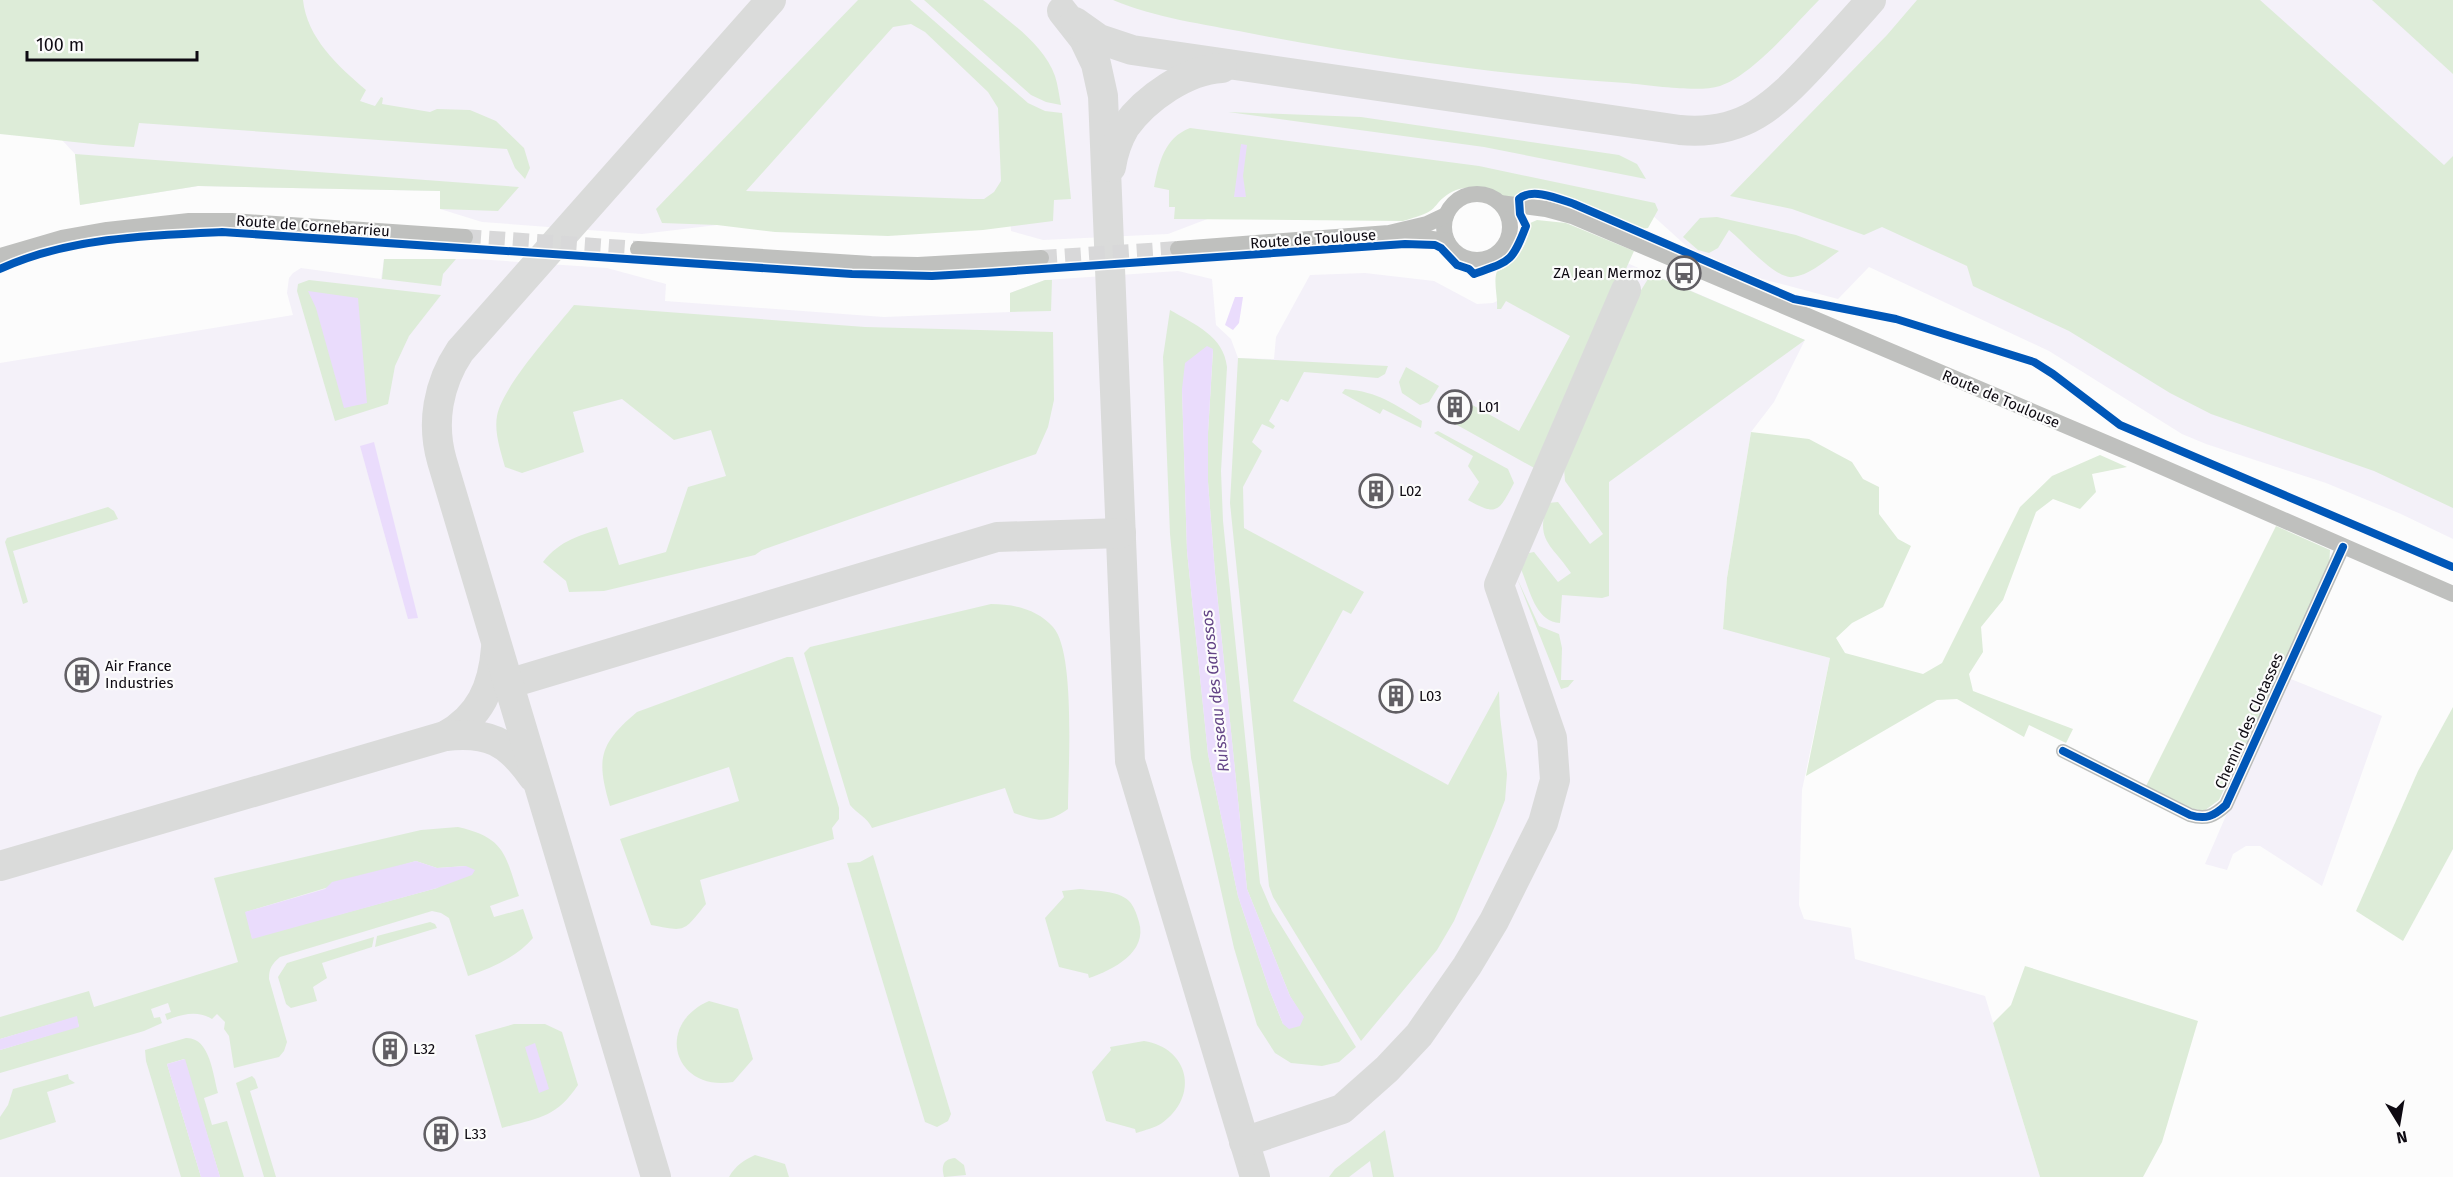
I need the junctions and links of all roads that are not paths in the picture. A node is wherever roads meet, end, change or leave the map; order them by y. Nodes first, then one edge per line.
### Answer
1 (1500, 203) junction
2 (1546, 209) junction
3 (1446, 215) junction
4 (1510, 231) junction
5 (1389, 233) junction
6 (465, 237) tunnel mouth
7 (1447, 240) junction
8 (638, 249) tunnel mouth
9 (1178, 249) tunnel mouth
10 (0, 258) edge
11 (1041, 258) tunnel mouth
12 (2343, 547) junction
13 (2453, 594) edge
14 (2062, 751) dead end

1 - 2 main road, Route de Toulouse
1 - 3 main road
1 - 4 main road
2 - 4 main road
2 - 12 main road, Route de Toulouse
3 - 5 main road, Route de Toulouse
3 - 7 main road
4 - 7 main road
5 - 7 main road, Route de Toulouse
5 - 9 main road, Route de Toulouse
6 - 10 main road, Route de Cornebarrieu
8 - 11 main road
12 - 13 main road, Route de Toulouse
12 - 14 street, Chemin des Clotasses

